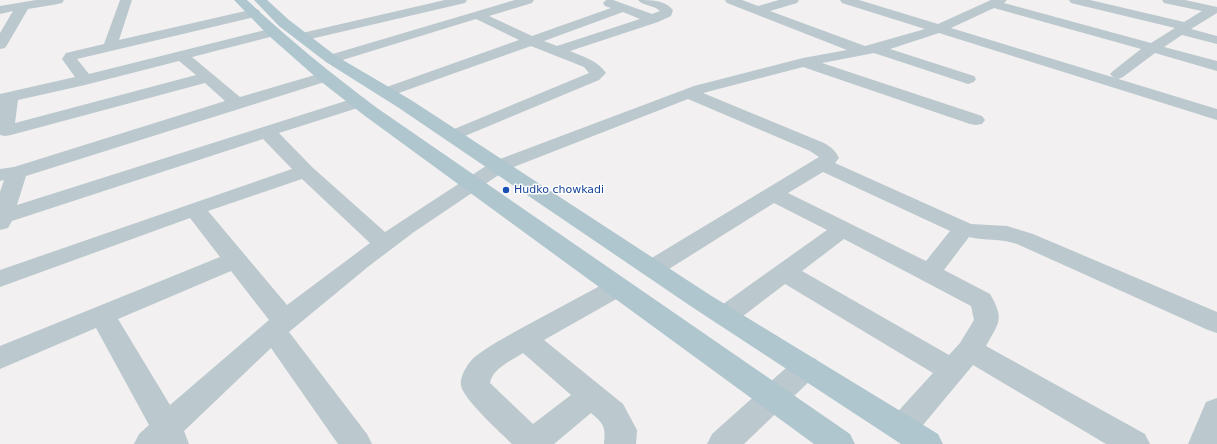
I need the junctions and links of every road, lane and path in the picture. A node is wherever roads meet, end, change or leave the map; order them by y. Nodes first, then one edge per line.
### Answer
1 (58, 0) edge
2 (126, 0) edge
3 (461, 0) edge
4 (528, 0) edge
5 (601, 0) edge
6 (644, 0) edge
7 (731, 0) edge
8 (792, 0) edge
9 (846, 0) edge
10 (1075, 0) edge
11 (1168, 0) edge
12 (882, 1) edge
13 (997, 2) edge
14 (391, 3) dead end
15 (252, 4) edge
16 (24, 6) junction
17 (623, 8) junction
18 (1215, 9) edge
19 (0, 10) edge
20 (758, 10) junction
21 (407, 13) junction
22 (477, 15) junction
23 (653, 19) junction
24 (946, 27) junction
25 (1183, 29) junction
26 (273, 32) junction
27 (302, 37) junction
28 (1217, 40) edge
29 (532, 41) junction
30 (0, 45) edge
31 (110, 46) junction
32 (1150, 48) junction
33 (870, 50) junction
34 (555, 51) junction
35 (182, 56) junction
36 (803, 62) junction
37 (1217, 66) edge
38 (328, 68) junction
39 (1118, 74) junction
40 (208, 77) junction
41 (968, 79) dead end
42 (85, 80) junction
43 (387, 92) junction
44 (688, 93) junction
45 (5, 98) edge
46 (358, 102) junction
47 (237, 103) junction
48 (1217, 104) edge
49 (1217, 115) edge
50 (976, 120) dead end
51 (267, 132) junction
52 (2, 134) edge
53 (453, 136) junction
54 (822, 164) junction
55 (499, 166) junction
56 (305, 171) junction
57 (9, 174) edge
58 (471, 183) junction
59 (773, 194) junction
60 (194, 209) junction
61 (1, 220) edge
62 (964, 229) junction
63 (842, 230) junction
64 (384, 243) junction
65 (235, 260) junction
66 (653, 268) junction
67 (784, 272) junction
68 (929, 273) junction
69 (0, 279) edge
70 (618, 287) junction
71 (102, 315) junction
72 (725, 316) junction
73 (1217, 323) edge
74 (278, 325) junction
75 (524, 339) junction
76 (0, 358) edge
77 (961, 360) junction
78 (806, 367) junction
79 (591, 396) junction
80 (773, 398) junction
81 (1217, 411) edge
82 (902, 428) junction
83 (163, 439) edge
84 (356, 444) edge
85 (532, 444) edge
86 (620, 444) edge
87 (723, 444) edge
88 (839, 444) edge
89 (927, 444) edge
90 (1134, 444) edge
91 (1204, 444) edge

1 - 16 street
2 - 31 street
3 - 21 street
4 - 22 street
5 - 17 street
6 - 23 street
7 - 20 street
8 - 20 street
9 - 24 street
10 - 25 street
11 - 18 street
12 - 24 street
13 - 24 street
13 - 32 street
14 - 21 street
15 - 26 main road
15 - 27 main road
15 - 31 street
16 - 19 street
16 - 30 street
17 - 23 street
17 - 29 street
18 - 25 street
20 - 33 street
21 - 27 street
22 - 29 street
22 - 38 street
23 - 34 street
24 - 33 street
24 - 39 street
24 - 49 street
25 - 28 street
25 - 32 street
26 - 35 street
26 - 38 main road
27 - 38 main road
29 - 34 street
29 - 43 street
31 - 42 street
32 - 37 street
32 - 39 street
33 - 36 street
33 - 41 street
34 - 53 street
35 - 40 street
35 - 42 street
36 - 44 street
36 - 50 street
38 - 43 main road
38 - 46 main road
38 - 47 street
39 - 48 street
40 - 47 street
40 - 52 street
42 - 45 street
43 - 53 main road
44 - 54 street
44 - 55 street
45 - 52 street
46 - 51 street
46 - 58 main road
47 - 57 street
51 - 56 street
51 - 61 street
53 - 55 main road
54 - 59 street
54 - 62 street
55 - 58 street
55 - 66 main road
56 - 60 street
56 - 64 street
57 - 61 street
58 - 64 street
58 - 70 main road
59 - 63 street
59 - 66 street
60 - 65 street
60 - 69 street
62 - 68 street
62 - 73 street
63 - 67 street
63 - 68 street
64 - 74 street
65 - 71 street
65 - 74 street
66 - 72 main road
67 - 72 street
67 - 77 street
68 - 77 street
70 - 75 street
70 - 80 main road
71 - 76 street
71 - 83 street
72 - 78 main road
74 - 83 street
74 - 84 street
75 - 79 street
75 - 85 street
77 - 82 street
77 - 90 street
78 - 80 street
78 - 82 main road
79 - 85 street
79 - 86 street
80 - 87 street
80 - 88 main road
81 - 91 street
82 - 89 main road

